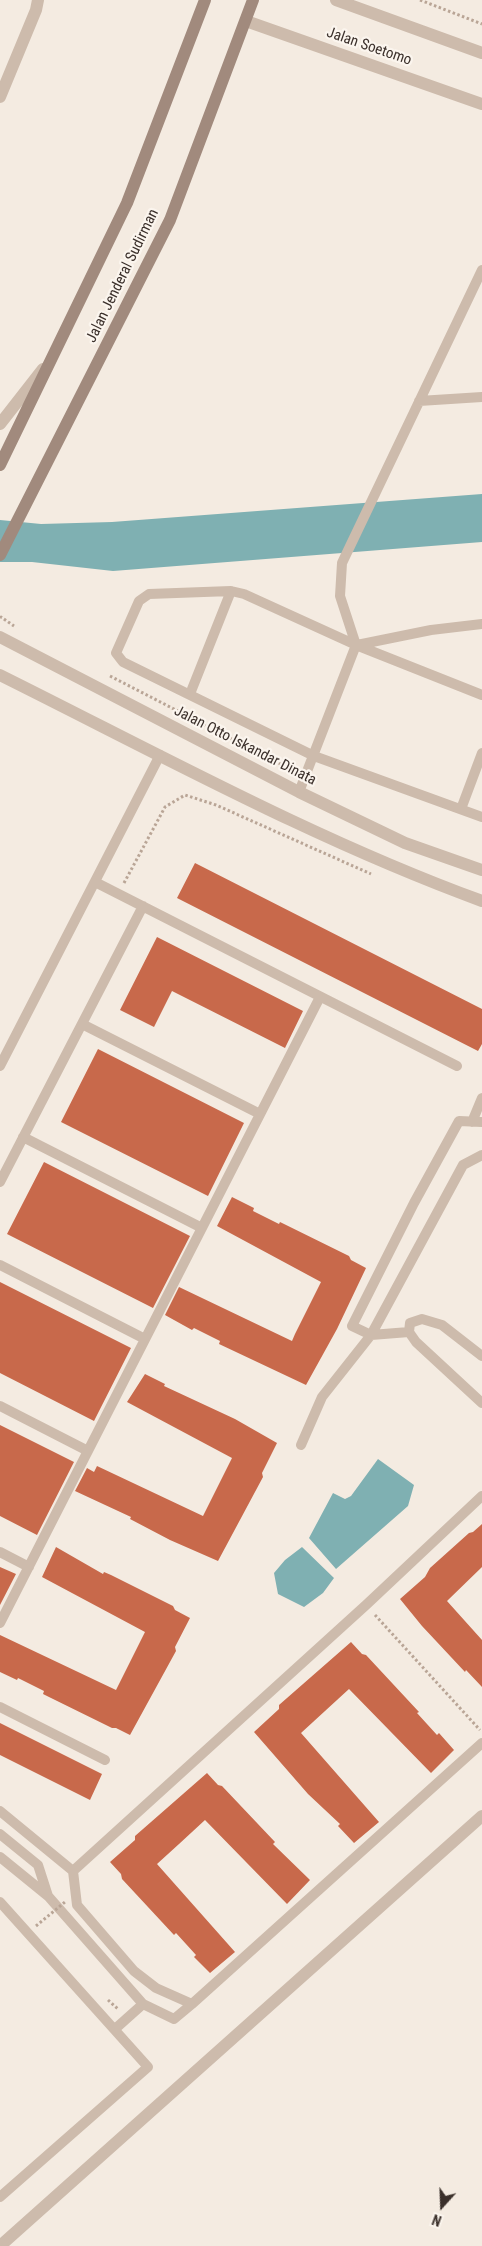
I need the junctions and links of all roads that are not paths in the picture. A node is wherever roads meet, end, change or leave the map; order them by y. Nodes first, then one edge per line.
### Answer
1 (38, 0) edge
2 (205, 0) edge
3 (253, 0) edge
4 (336, 0) edge
5 (246, 21) junction
6 (482, 53) edge
7 (0, 97) edge
8 (482, 104) edge
9 (482, 270) edge
10 (479, 282) edge
11 (52, 358) junction
12 (482, 397) edge
13 (419, 401) junction
14 (0, 424) edge
15 (0, 465) edge
16 (0, 555) edge
17 (231, 591) junction
18 (482, 624) edge
19 (0, 636) edge
20 (356, 645) junction
21 (0, 675) edge
22 (190, 694) junction
23 (482, 695) edge
24 (482, 753) edge
25 (160, 755) junction
26 (314, 756) junction
27 (299, 792) junction
28 (461, 810) junction
29 (482, 818) edge
30 (482, 870) edge
31 (95, 882) junction
32 (482, 900) edge
33 (143, 906) junction
34 (320, 997) junction
35 (82, 1024) junction
36 (0, 1066) edge
37 (457, 1066) dead end
38 (482, 1098) edge
39 (260, 1114) junction
40 (477, 1122) edge
41 (23, 1137) junction
42 (482, 1155) edge
43 (0, 1182) edge
44 (202, 1228) junction
45 (0, 1265) edge
46 (409, 1332) junction
47 (372, 1335) junction
48 (145, 1340) junction
49 (482, 1356) edge
50 (482, 1403) edge
51 (0, 1406) edge
52 (301, 1445) dead end
53 (88, 1451) junction
54 (482, 1496) edge
55 (0, 1552) edge
56 (29, 1567) junction
57 (0, 1623) edge
58 (0, 1707) edge
59 (482, 1743) edge
60 (105, 1760) dead end
61 (0, 1811) edge
62 (482, 1816) edge
63 (0, 1834) edge
64 (0, 1857) edge
65 (72, 1871) junction
66 (48, 1896) junction
67 (0, 1902) edge
68 (143, 2004) junction
69 (192, 2004) junction
70 (115, 2029) junction
71 (0, 2197) edge
72 (0, 2246) edge

1 - 7 street
2 - 11 main road, Jalan Jenderal Sudirman
3 - 5 main road, Jalan Jenderal Sudirman
4 - 6 street
5 - 8 street, Jalan Soetomo
5 - 16 main road, Jalan Jenderal Sudirman
9 - 10 lane
10 - 13 lane
11 - 14 street
11 - 15 main road, Jalan Jenderal Sudirman
12 - 13 lane
13 - 20 lane
17 - 20 lane
17 - 22 lane
17 - 22 lane
18 - 20 lane
19 - 27 street, Jalan Otto Iskandar Dinata
20 - 23 lane
20 - 26 lane
21 - 25 street
22 - 26 lane
24 - 28 lane
25 - 31 lane
25 - 32 street
26 - 27 lane
26 - 28 lane
27 - 30 street, Jalan Otto Iskandar Dinata
28 - 29 lane
31 - 33 lane
31 - 36 lane
33 - 34 lane
33 - 35 lane
34 - 37 lane
34 - 39 lane
35 - 39 lane
35 - 41 lane
38 - 40 lane
39 - 44 lane
40 - 47 lane
41 - 43 lane
41 - 44 lane
42 - 47 lane
44 - 48 lane
45 - 48 lane
46 - 47 lane
46 - 49 lane
46 - 50 lane
47 - 52 lane
48 - 53 lane
51 - 53 lane
53 - 56 lane
54 - 65 lane
55 - 56 lane
56 - 57 lane
58 - 60 lane
59 - 69 lane
61 - 65 lane
62 - 72 street
63 - 66 lane
64 - 66 lane
65 - 69 lane
66 - 68 lane
67 - 70 lane
68 - 69 lane
68 - 70 lane
70 - 71 lane

